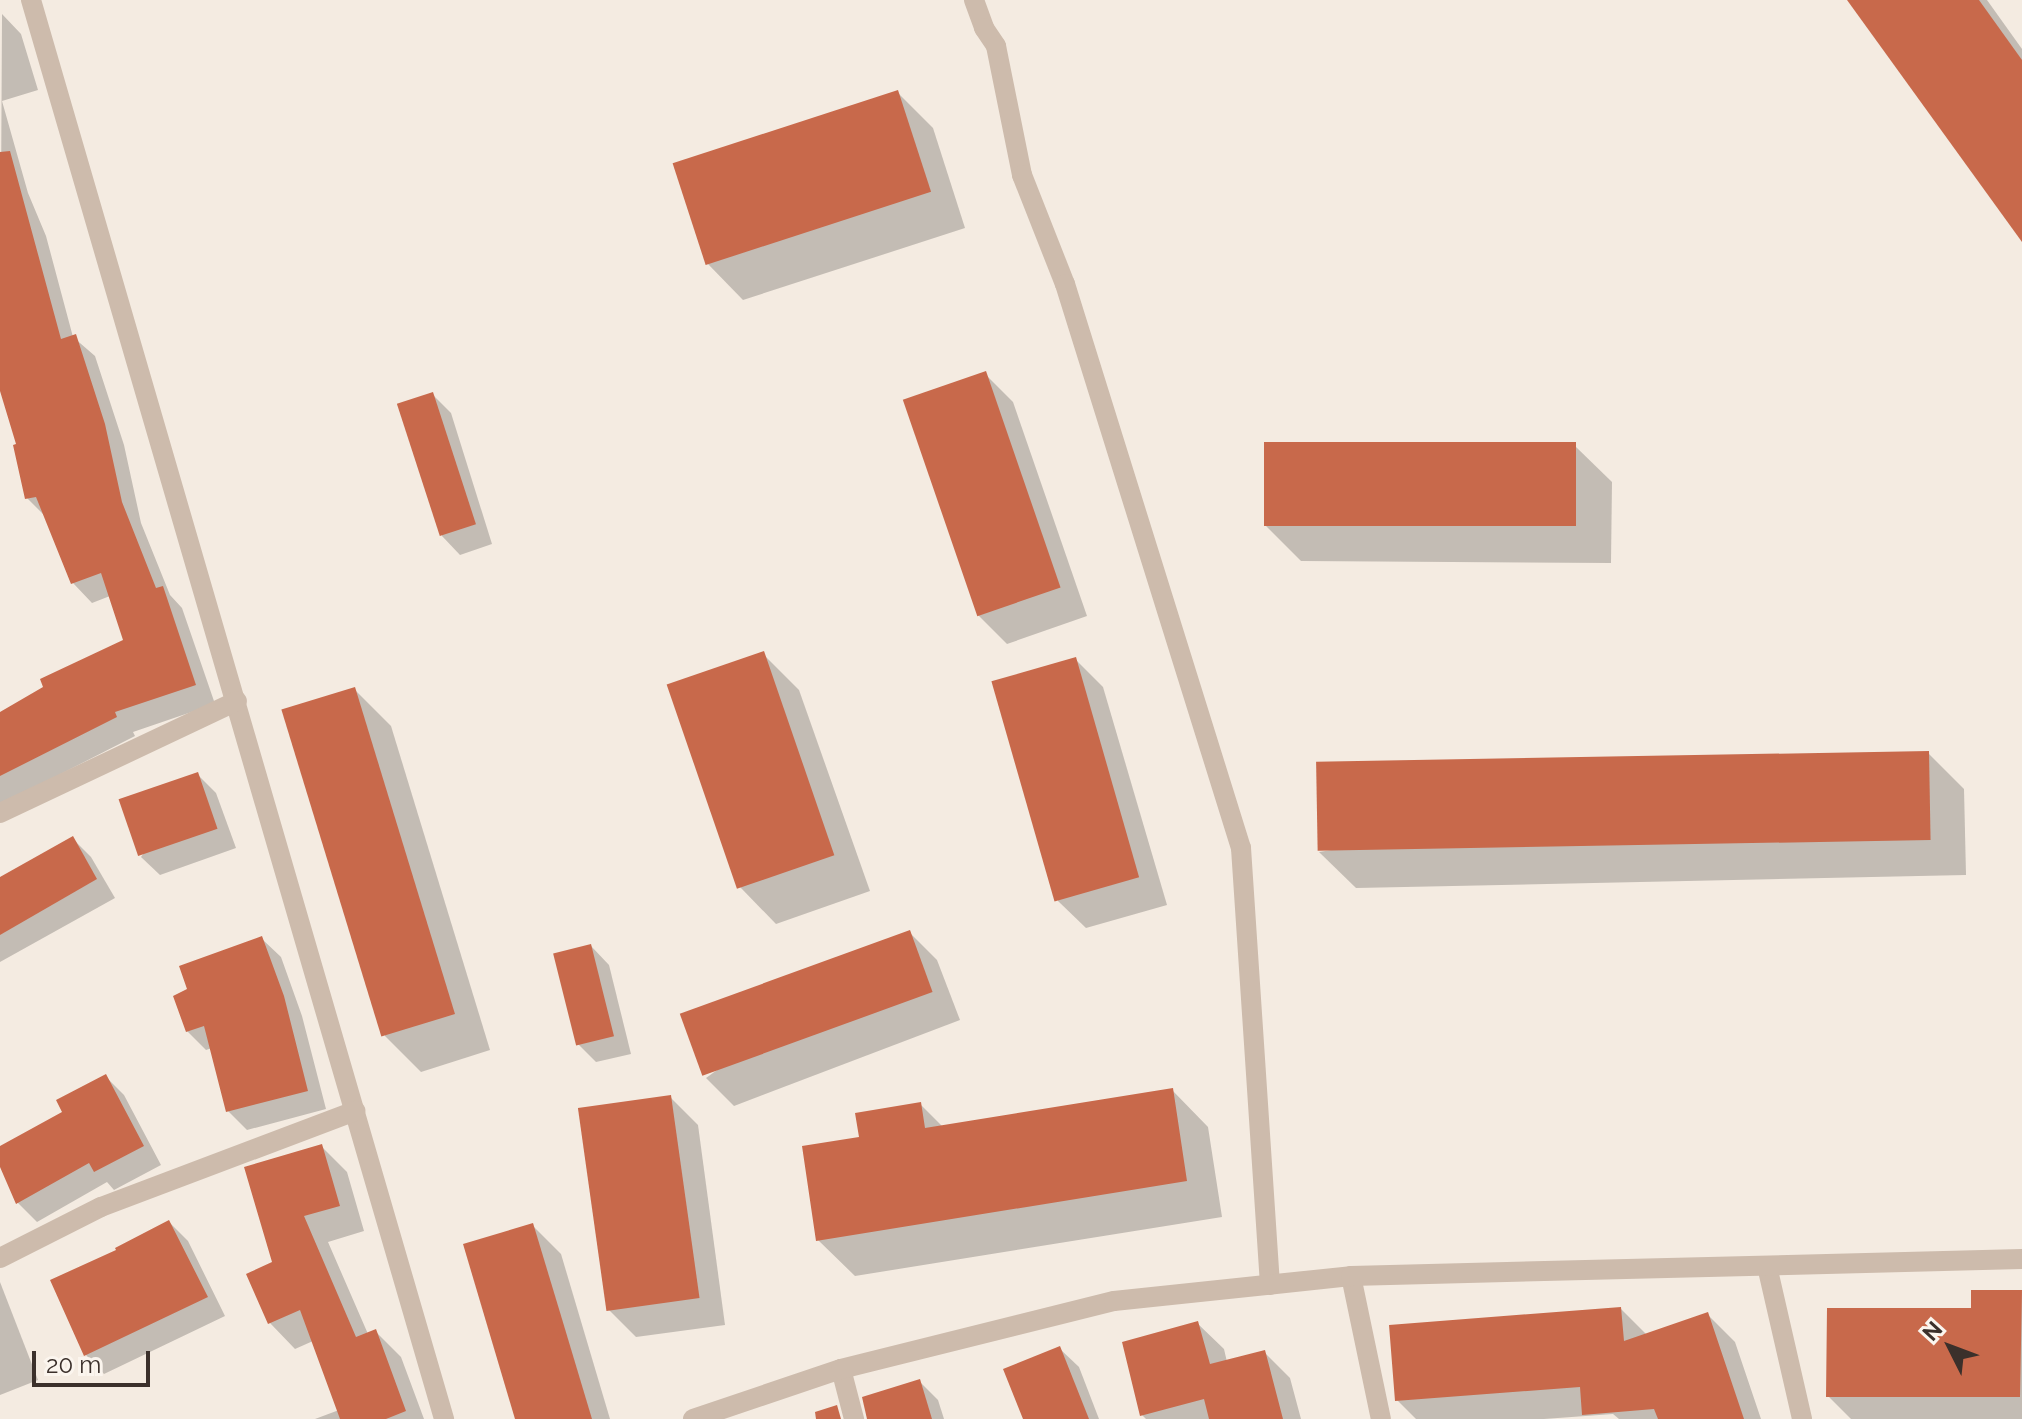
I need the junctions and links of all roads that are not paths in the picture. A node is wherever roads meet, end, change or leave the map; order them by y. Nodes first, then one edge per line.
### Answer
1 (31, 0) edge
2 (974, 0) edge
3 (237, 701) junction
4 (0, 813) edge
5 (355, 1111) junction
6 (0, 1258) edge
7 (2022, 1259) edge
8 (1767, 1266) junction
9 (1351, 1276) junction
10 (1270, 1285) junction
11 (841, 1369) junction
12 (444, 1419) edge
13 (693, 1419) edge
14 (854, 1419) edge
15 (1381, 1419) edge
16 (1802, 1419) edge

1 - 3 street
2 - 10 street
3 - 4 street
3 - 5 street
5 - 6 street
5 - 12 street
7 - 8 street
8 - 9 street
8 - 16 street
9 - 10 street
9 - 15 street
10 - 11 street
11 - 13 street
11 - 14 street

